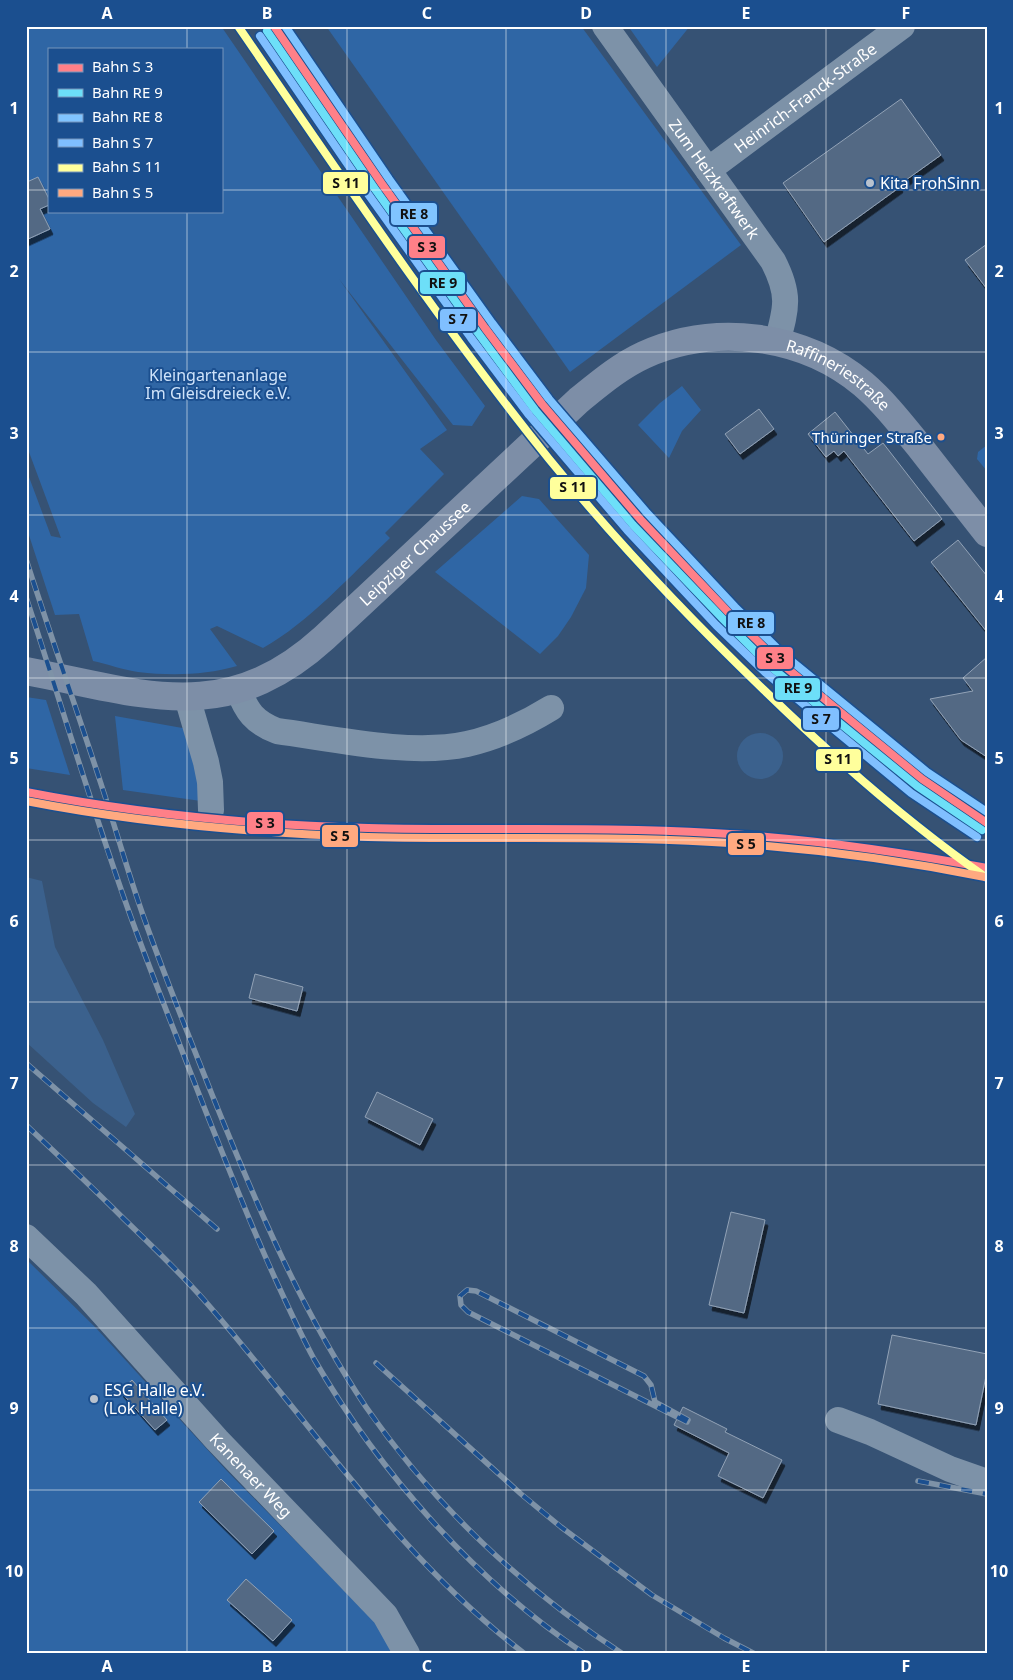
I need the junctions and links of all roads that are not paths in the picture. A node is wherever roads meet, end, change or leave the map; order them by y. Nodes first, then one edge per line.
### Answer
1 (605, 26) edge
2 (902, 26) edge
3 (708, 170) junction
4 (777, 342) junction
5 (987, 533) edge
6 (26, 671) edge
7 (238, 689) junction
8 (187, 697) junction
9 (551, 708) dead end
10 (211, 810) dead end
11 (26, 1237) edge
12 (838, 1420) dead end
13 (987, 1482) edge
14 (407, 1654) edge

1 - 3 street, Zum Heizkraftwerk
2 - 3 street, Heinrich-Franck-Straße
3 - 4 street, Zum Heizkraftwerk
4 - 5 main road, Raffineriestraße
4 - 7 main road, Leipziger Chaussee
6 - 8 main road, Leipziger Chaussee
7 - 8 main road, Leipziger Chaussee
7 - 9 street
8 - 10 street
11 - 14 street, Kanenaer Weg
12 - 13 street

